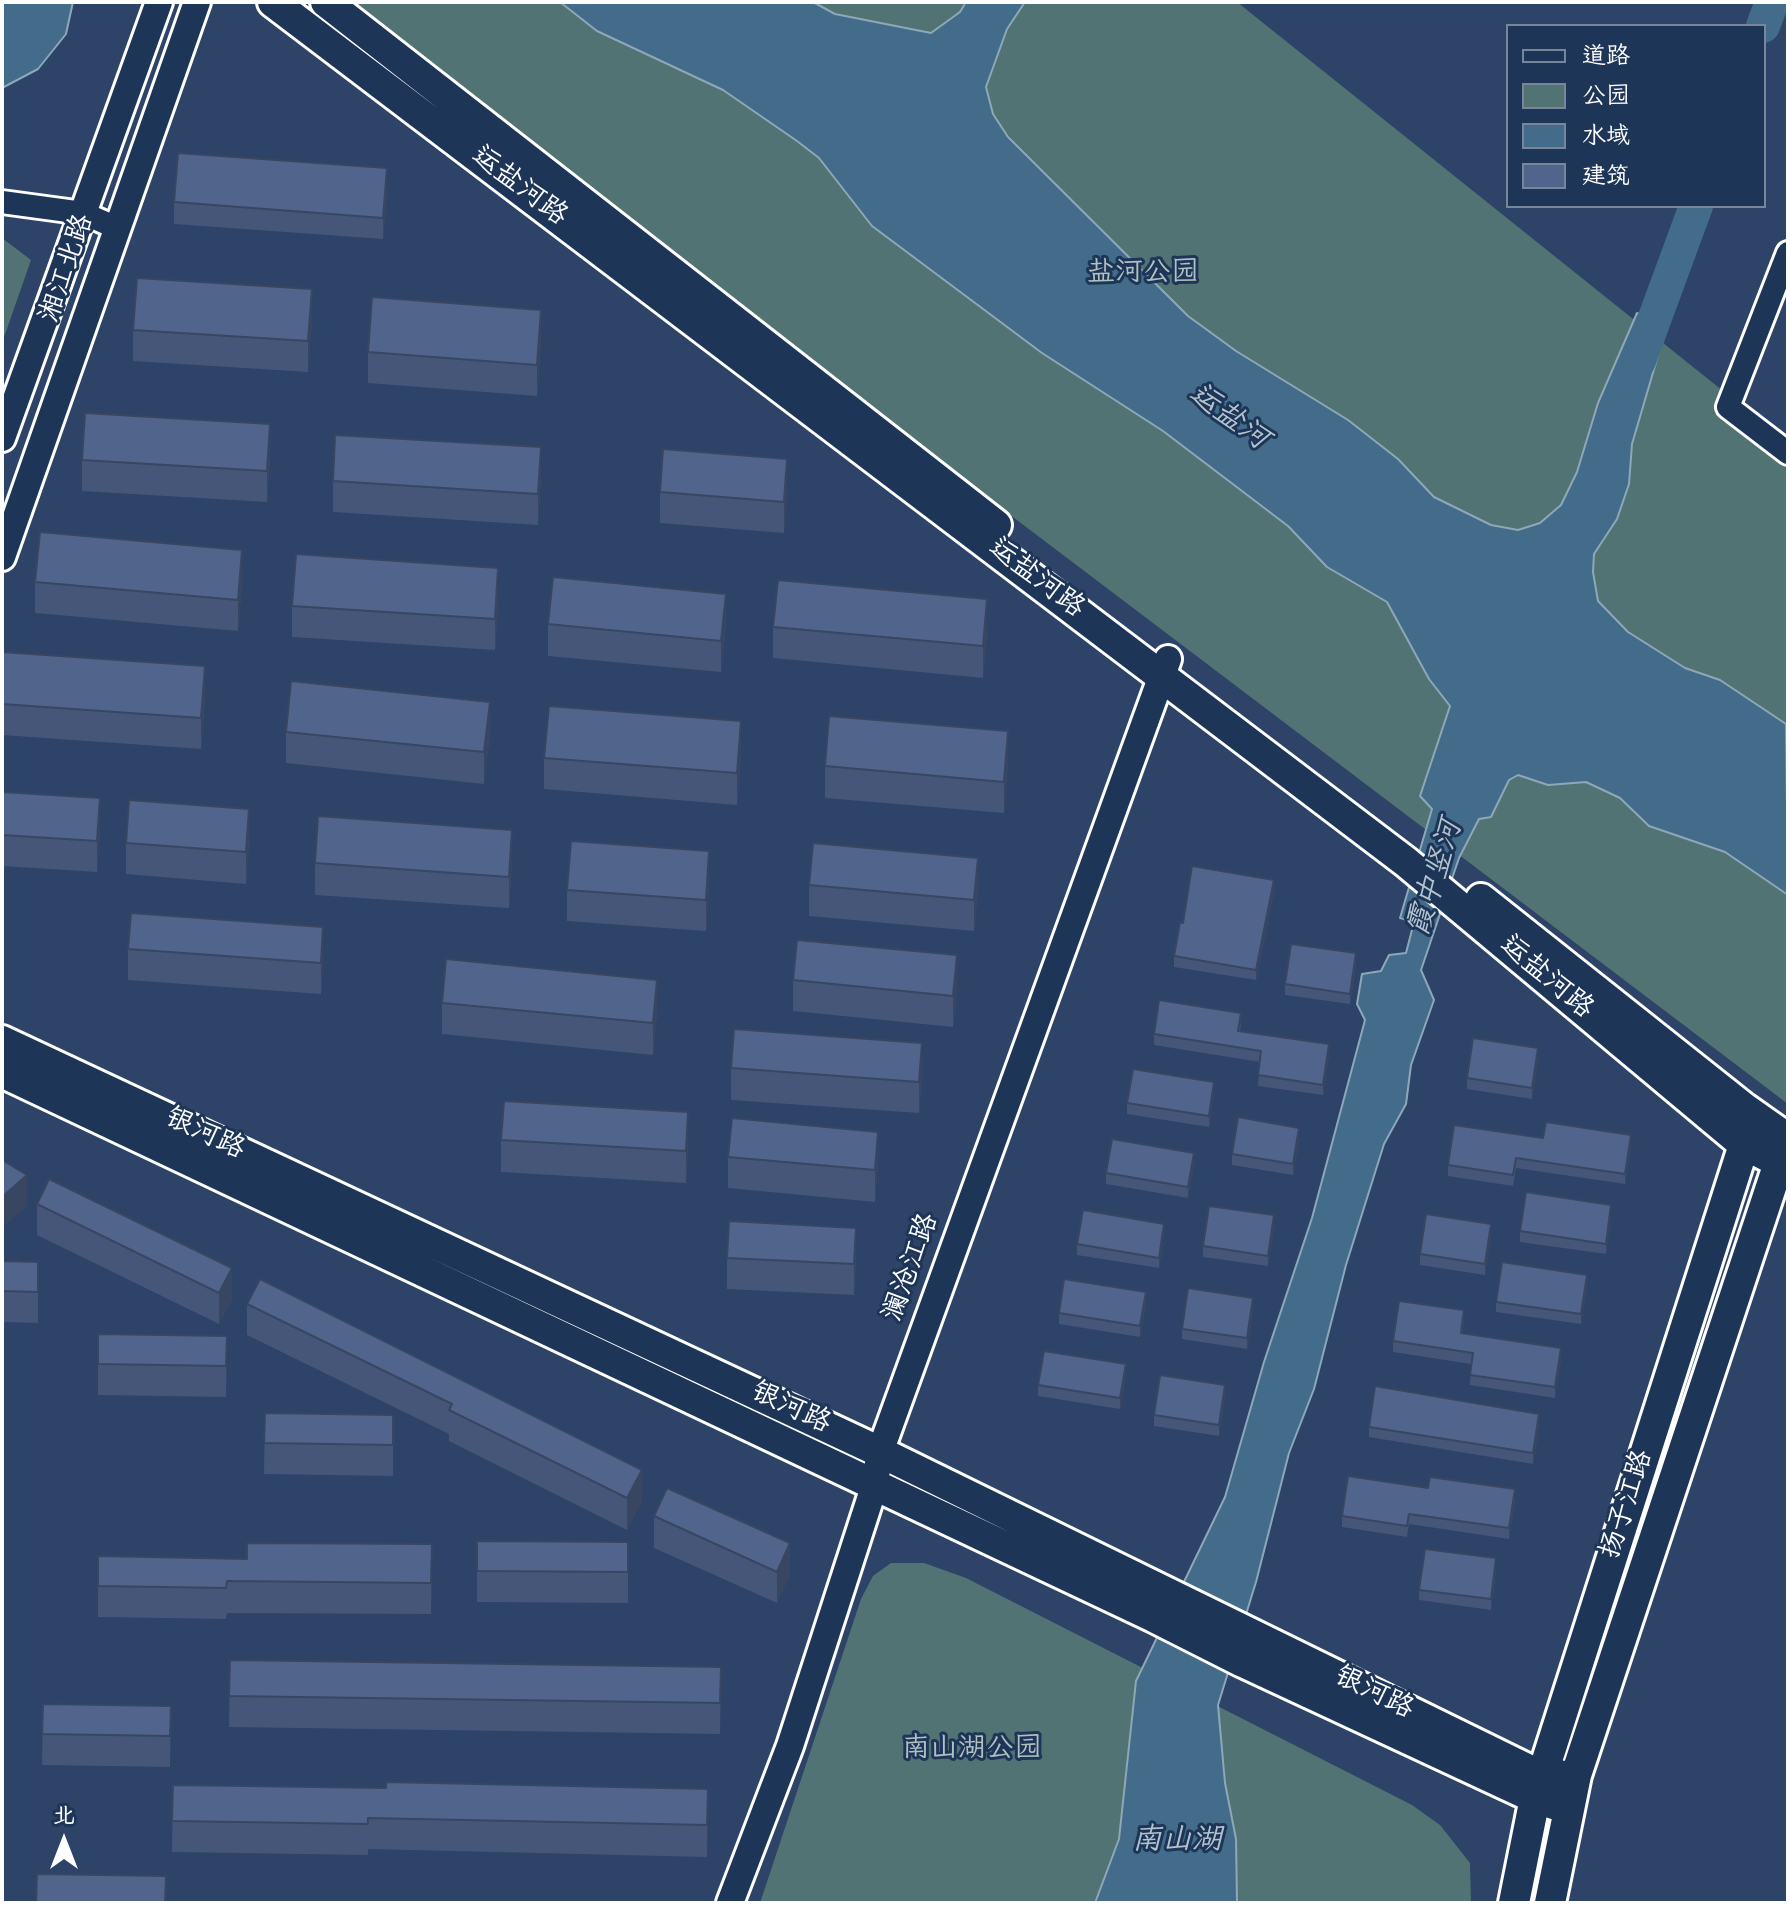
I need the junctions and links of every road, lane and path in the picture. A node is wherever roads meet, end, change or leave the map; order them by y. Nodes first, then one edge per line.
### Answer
1 (159, 2) edge
2 (197, 2) edge
3 (273, 2) edge
4 (326, 2) edge
5 (2, 202) edge
6 (83, 213) junction
7 (117, 228) junction
8 (1788, 253) edge
9 (2, 438) edge
10 (1788, 453) edge
11 (2, 557) edge
12 (1165, 667) junction
13 (1462, 896) junction
14 (2, 1041) edge
15 (2, 1072) edge
16 (1744, 1108) junction
17 (1742, 1143) junction
18 (1784, 1150) edge
19 (880, 1452) junction
20 (874, 1487) junction
21 (1161, 1606) junction
22 (1576, 1775) junction
23 (1539, 1788) junction
24 (1569, 1809) junction
25 (730, 1903) edge
26 (1514, 1903) edge
27 (1550, 1903) edge

1 - 6 street, 湘江北路
2 - 7 street, 湘江北路
3 - 12 main road, 运盐河路
4 - 12 main road, 运盐河路
5 - 6 street
6 - 7 street
6 - 9 street, 湘江北路
7 - 11 street, 湘江北路
8 - 10 street
12 - 13 main road, 运盐河路
12 - 19 street, 澜沧江路
13 - 16 main road, 运盐河路
13 - 17 main road, 运盐河路
14 - 19 main road, 银河路
15 - 20 main road, 银河路
16 - 17 main road, 扬子江路
16 - 18 main road, 运盐河路
17 - 18 main road, 运盐河路
17 - 23 main road, 扬子江路
18 - 22 main road, 扬子江路
19 - 20 street, 澜沧江路
19 - 21 main road, 银河路
20 - 21 main road, 银河路
20 - 25 street, 澜沧江路
21 - 23 main road, 银河路
22 - 23 main road, 银河路
22 - 24 main road, 扬子江路
23 - 24 main road, 银河路
23 - 26 main road, 扬子江路
24 - 27 main road, 扬子江路

